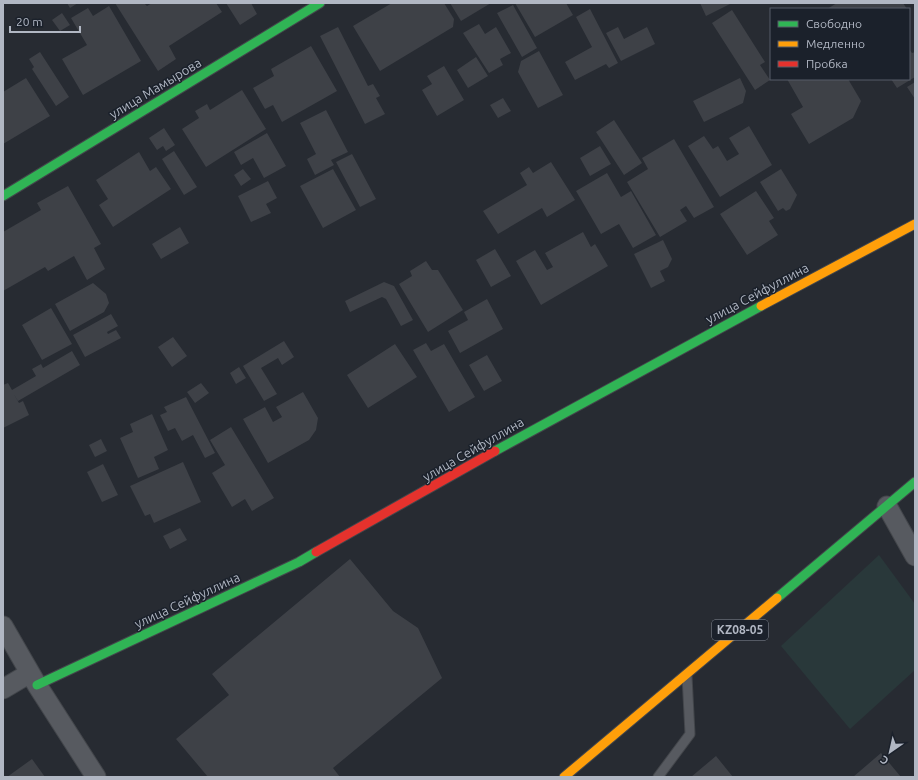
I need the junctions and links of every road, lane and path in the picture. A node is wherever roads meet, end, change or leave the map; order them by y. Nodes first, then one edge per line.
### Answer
1 (320, 3) edge
2 (3, 196) edge
3 (915, 224) edge
4 (915, 482) edge
5 (887, 506) junction
6 (915, 556) edge
7 (3, 626) edge
8 (687, 675) junction
9 (34, 679) junction
10 (3, 689) edge
11 (96, 777) edge
12 (564, 777) edge
13 (658, 777) edge

1 - 2 street, улица Мамырова
3 - 9 street, улица Сейфуллина
4 - 5 street, KZ08-05
5 - 6 street
5 - 8 street, KZ08-05
7 - 9 street
8 - 12 street, KZ08-05
8 - 13 lane
9 - 10 street
9 - 11 street

